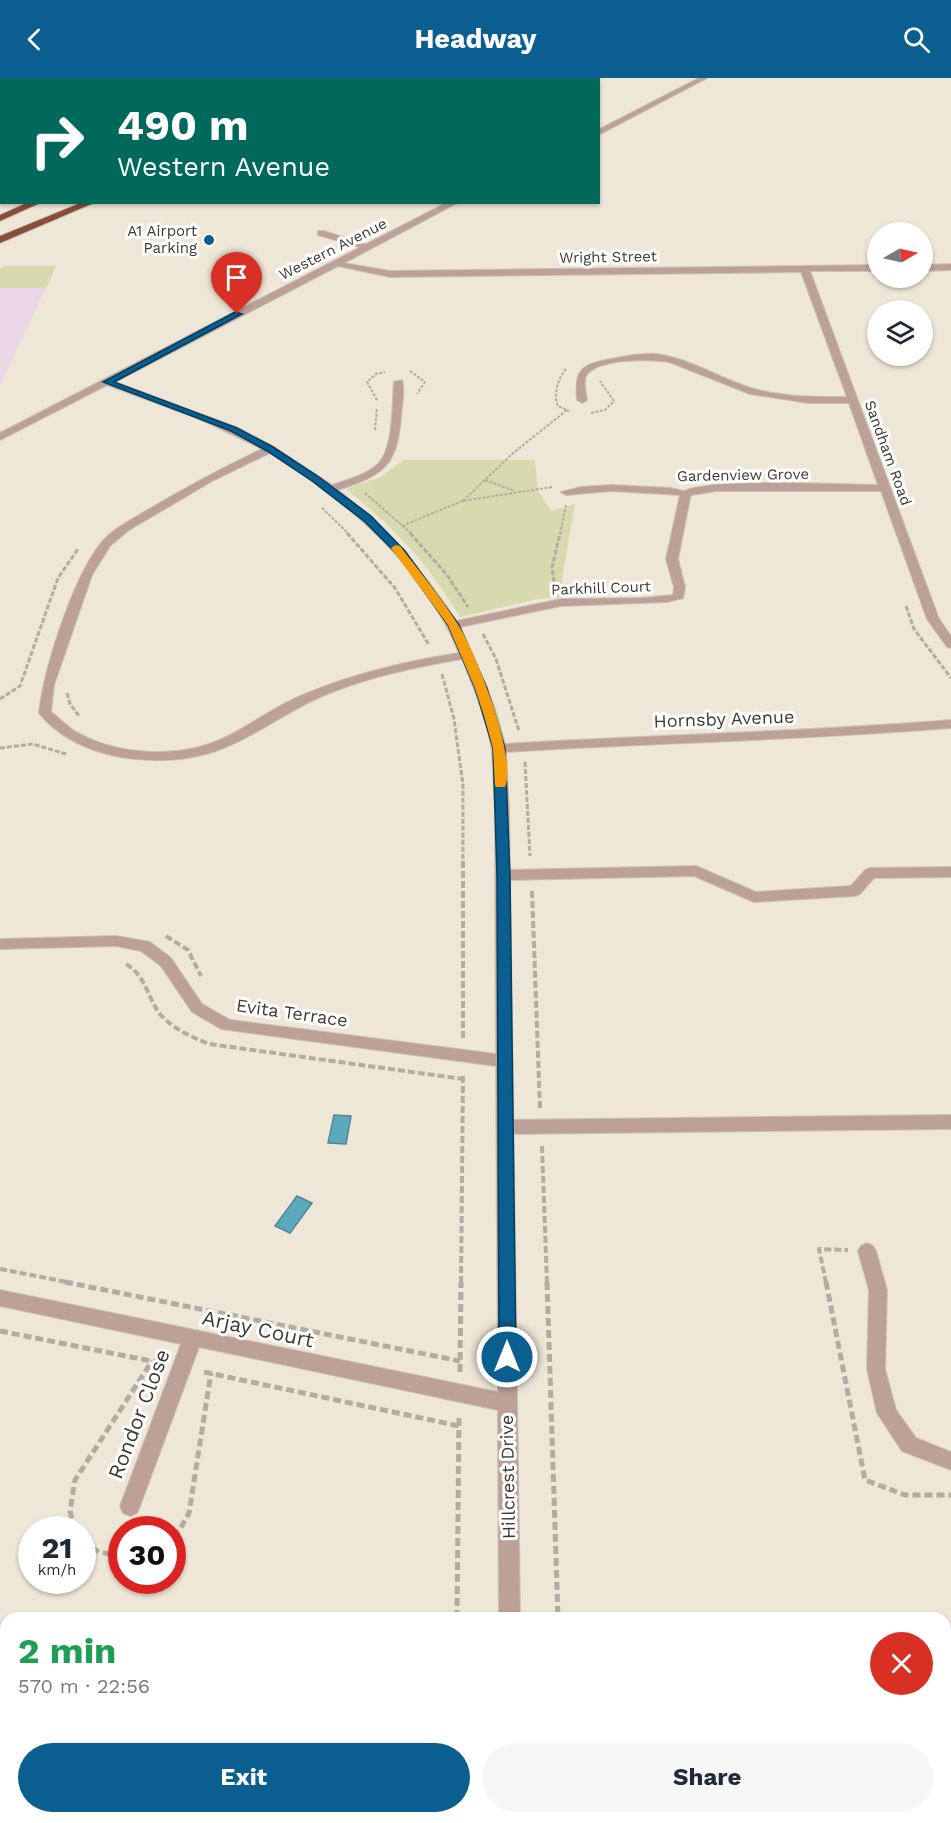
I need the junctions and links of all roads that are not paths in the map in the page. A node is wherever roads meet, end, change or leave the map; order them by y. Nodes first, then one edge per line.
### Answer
1 (704, 78) edge
2 (600, 132) edge
3 (33, 204) edge
4 (87, 204) edge
5 (451, 204) edge
6 (0, 218) edge
7 (321, 234) dead end
8 (0, 240) edge
9 (369, 247) junction
10 (340, 264) junction
11 (951, 267) edge
12 (804, 268) junction
13 (867, 268) edge
14 (933, 268) edge
15 (107, 382) junction
16 (399, 382) dead end
17 (582, 400) dead end
18 (853, 400) junction
19 (0, 437) edge
20 (270, 449) junction
21 (885, 488) junction
22 (330, 489) junction
23 (566, 492) road end
24 (686, 493) junction
25 (453, 625) junction
26 (951, 644) edge
27 (466, 655) junction
28 (951, 724) edge
29 (499, 748) junction
30 (951, 872) edge
31 (503, 876) junction
32 (0, 944) edge
33 (504, 1061) junction
34 (951, 1122) edge
35 (506, 1127) junction
36 (867, 1251) dead end
37 (0, 1298) edge
38 (193, 1338) junction
39 (508, 1403) junction
40 (951, 1461) edge
41 (130, 1506) dead end
42 (510, 1612) edge

1 - 2 street
3 - 6 highway
4 - 8 highway
5 - 9 street, Western Avenue
7 - 9 street
9 - 10 street, Western Avenue
10 - 12 street, Wright Street
10 - 15 street, Western Avenue
11 - 14 street
12 - 13 street, Wright Street
12 - 18 street, Sandham Road
15 - 19 street, Western Avenue
15 - 20 street, Hillcrest Drive
16 - 22 street
17 - 18 street
18 - 21 street, Sandham Road
20 - 22 street, Hillcrest Drive
20 - 27 street
21 - 24 street, Gardenview Grove
21 - 26 street, Sandham Road
22 - 25 street, Hillcrest Drive
23 - 24 street, Gardenview Grove
24 - 25 street, Parkhill Court
25 - 27 street, Hillcrest Drive
27 - 29 street, Hillcrest Drive
28 - 29 street, Hornsby Avenue
29 - 31 street, Hillcrest Drive
30 - 31 street
31 - 33 street, Hillcrest Drive
32 - 33 street, Evita Terrace
33 - 35 street, Hillcrest Drive
34 - 35 street
35 - 39 street, Hillcrest Drive
36 - 40 street
37 - 38 street, Arjay Court
38 - 39 street, Arjay Court
38 - 41 street, Rondor Close
39 - 42 street, Hillcrest Drive

